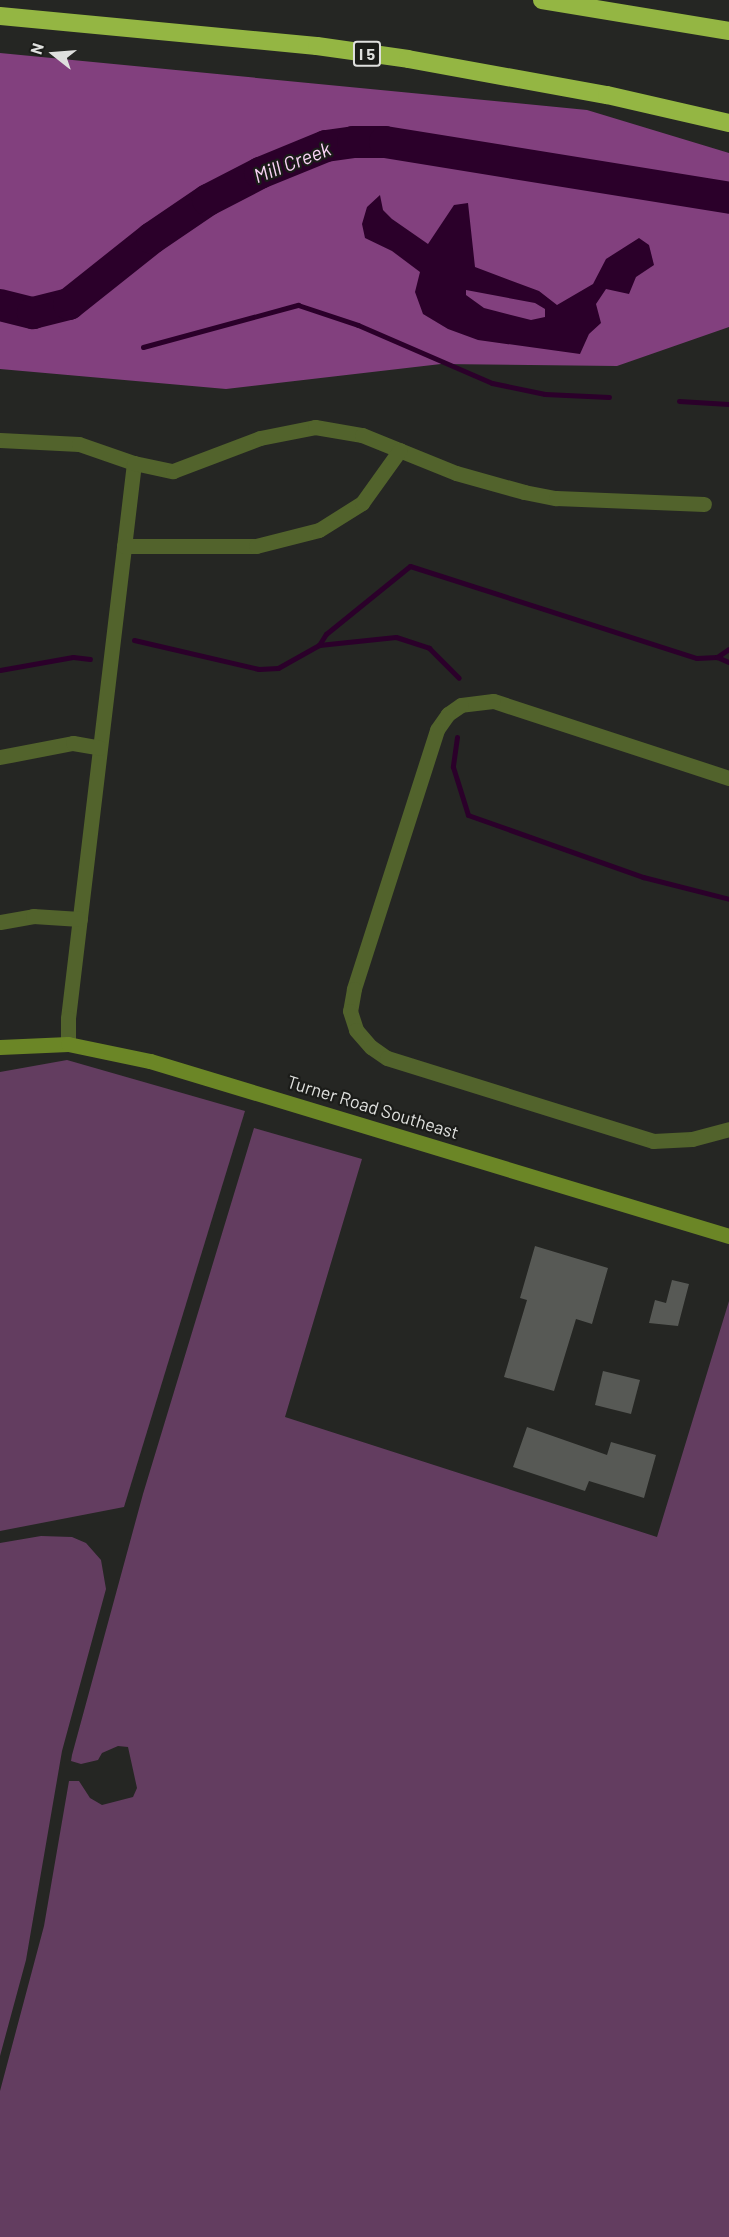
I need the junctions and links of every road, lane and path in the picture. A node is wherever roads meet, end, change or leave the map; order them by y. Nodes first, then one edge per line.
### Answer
1 (542, 0) edge
2 (0, 16) edge
3 (729, 31) edge
4 (729, 123) edge
5 (0, 440) edge
6 (400, 450) junction
7 (134, 464) junction
8 (704, 504) dead end
9 (124, 546) junction
10 (100, 748) junction
11 (0, 757) edge
12 (729, 778) edge
13 (80, 919) junction
14 (0, 922) edge
15 (68, 1044) junction
16 (0, 1047) edge
17 (729, 1129) edge
18 (729, 1236) edge

1 - 3 highway
2 - 4 highway, I 5
5 - 7 street
6 - 7 street
6 - 8 street
6 - 9 street
7 - 9 street
9 - 10 street
10 - 11 street
10 - 13 street
12 - 17 street
13 - 14 street
13 - 15 street
15 - 16 main road, Turner Road Southeast
15 - 18 main road, Turner Road Southeast

